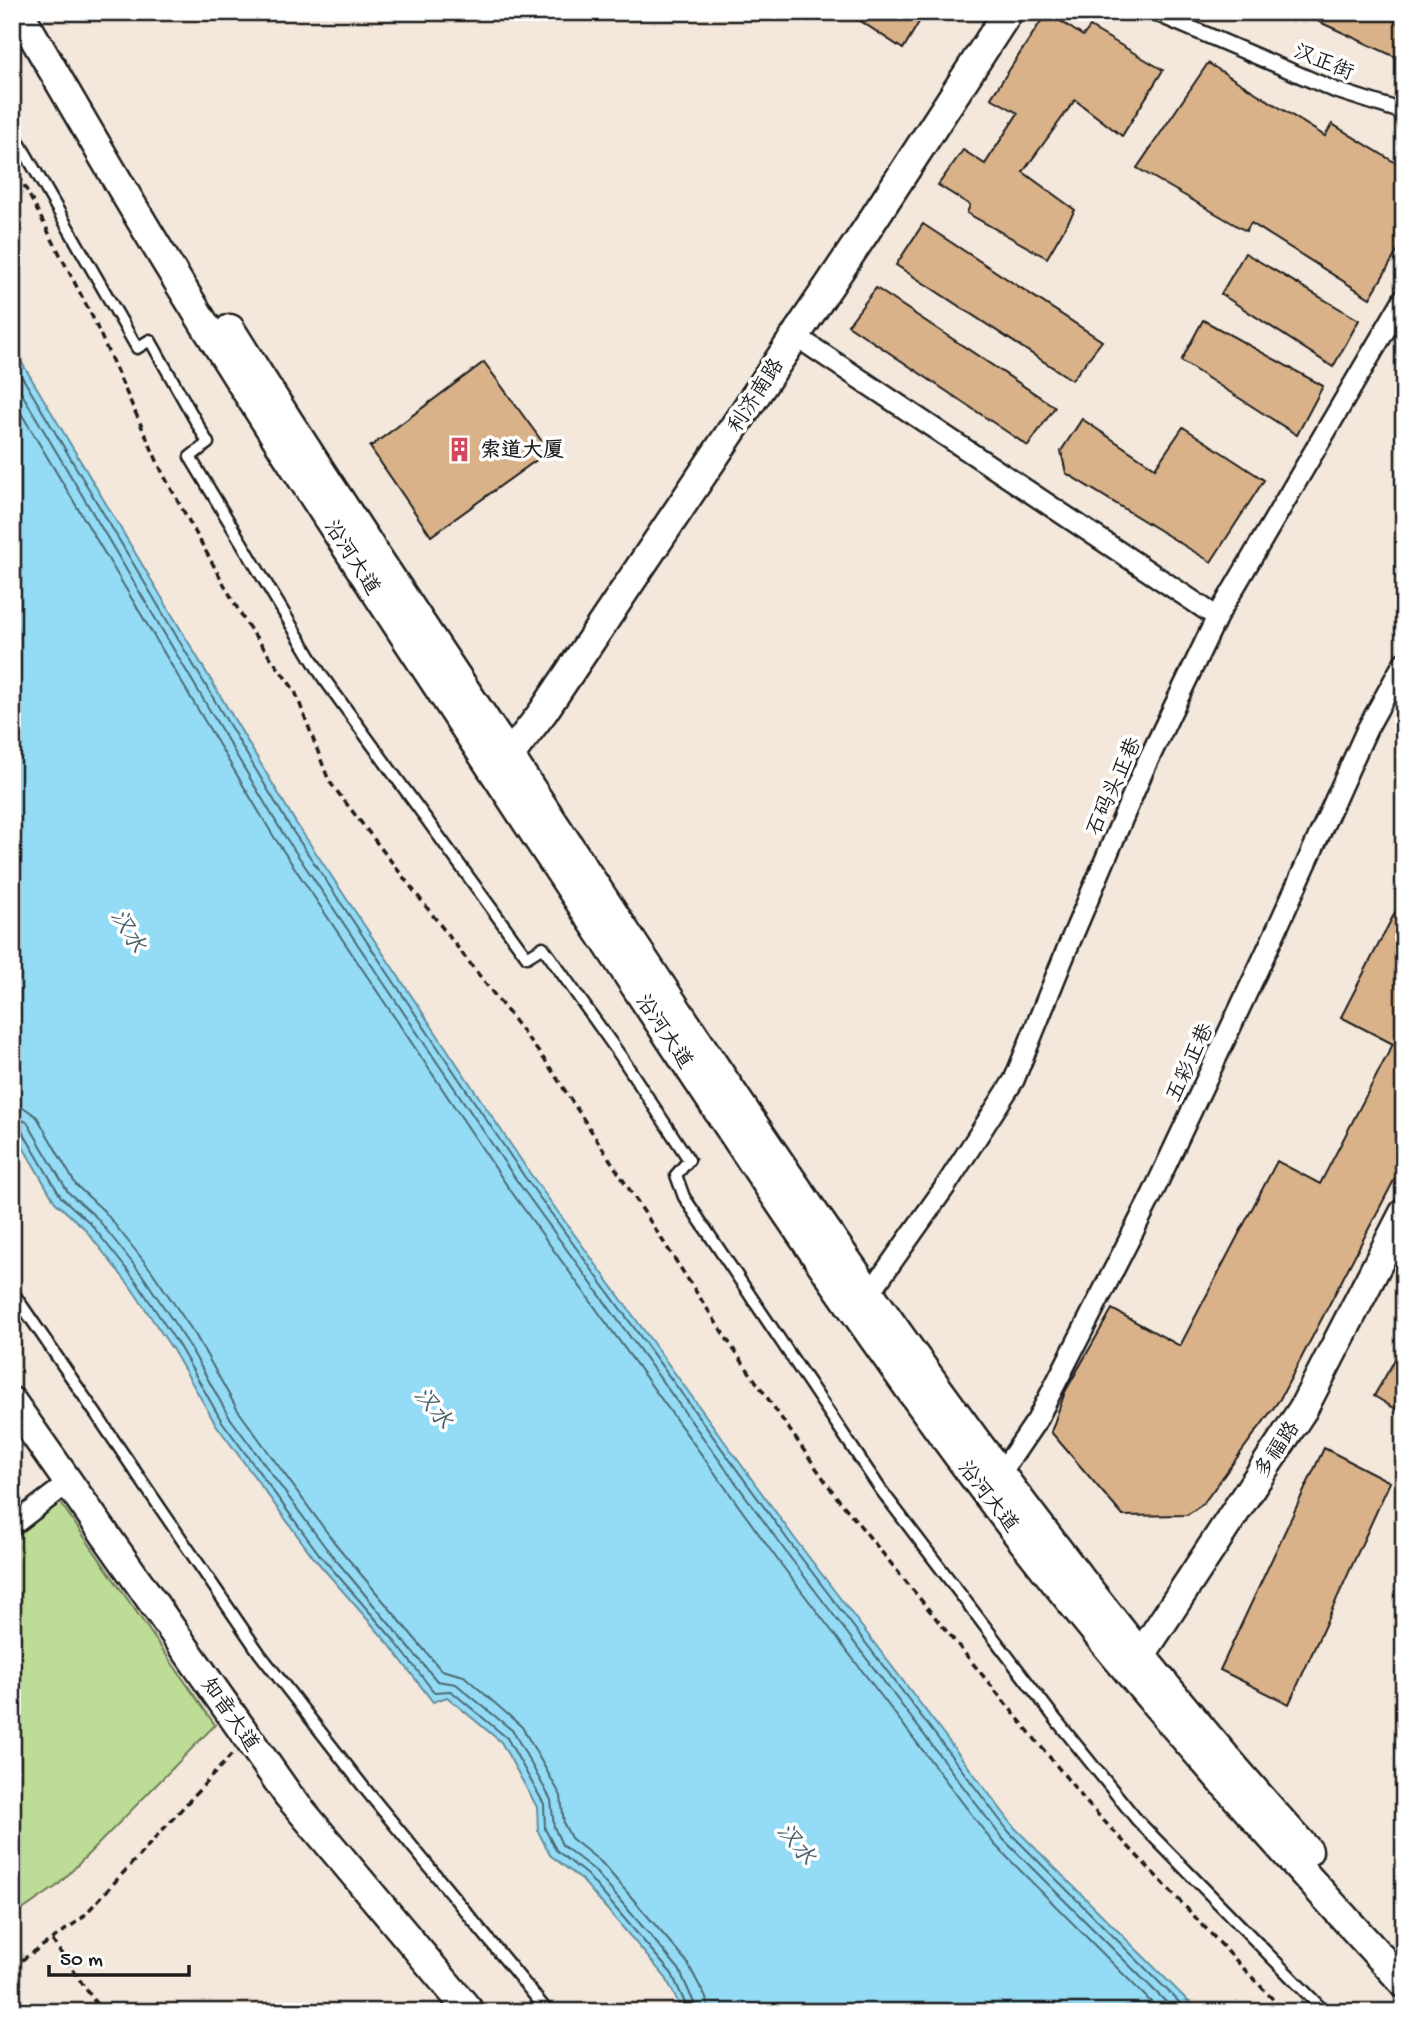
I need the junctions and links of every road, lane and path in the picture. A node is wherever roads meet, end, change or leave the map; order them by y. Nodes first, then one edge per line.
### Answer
1 (19, 12) edge
2 (37, 12) edge
3 (1008, 12) edge
4 (1153, 12) edge
5 (1404, 112) edge
6 (12, 130) edge
7 (12, 162) edge
8 (1404, 298) edge
9 (794, 335) junction
10 (1217, 617) junction
11 (1404, 662) edge
12 (503, 765) junction
13 (1404, 1213) edge
14 (12, 1292) edge
15 (870, 1293) junction
16 (12, 1402) edge
17 (1001, 1473) junction
18 (68, 1483) junction
19 (12, 1526) edge
20 (1135, 1663) junction
21 (248, 1737) junction
22 (52, 1940) junction
23 (1404, 1957) edge
24 (12, 1968) edge
25 (1404, 1983) edge
26 (102, 2012) edge
27 (470, 2012) edge
28 (548, 2012) edge
29 (1285, 2012) edge
30 (1325, 2012) edge

1 - 12 main road, 沿河大道
2 - 12 main road, 沿河大道
3 - 9 main road, 利济南路
4 - 5 street, 汉正街
6 - 30 lane
7 - 29 path
8 - 10 street, 石码头正巷
9 - 10 street
9 - 12 main road, 利济南路
10 - 15 street, 石码头正巷
11 - 17 street, 五彩正巷
12 - 15 main road, 沿河大道
12 - 20 main road, 沿河大道
13 - 20 main road, 多福路
14 - 28 lane
15 - 17 main road, 沿河大道
16 - 18 main road, 知音大道
17 - 20 main road, 沿河大道
18 - 19 street
18 - 21 main road, 知音大道
20 - 23 main road, 沿河大道
20 - 25 main road, 沿河大道
21 - 22 path
21 - 27 main road, 知音大道
22 - 24 path
22 - 26 path

